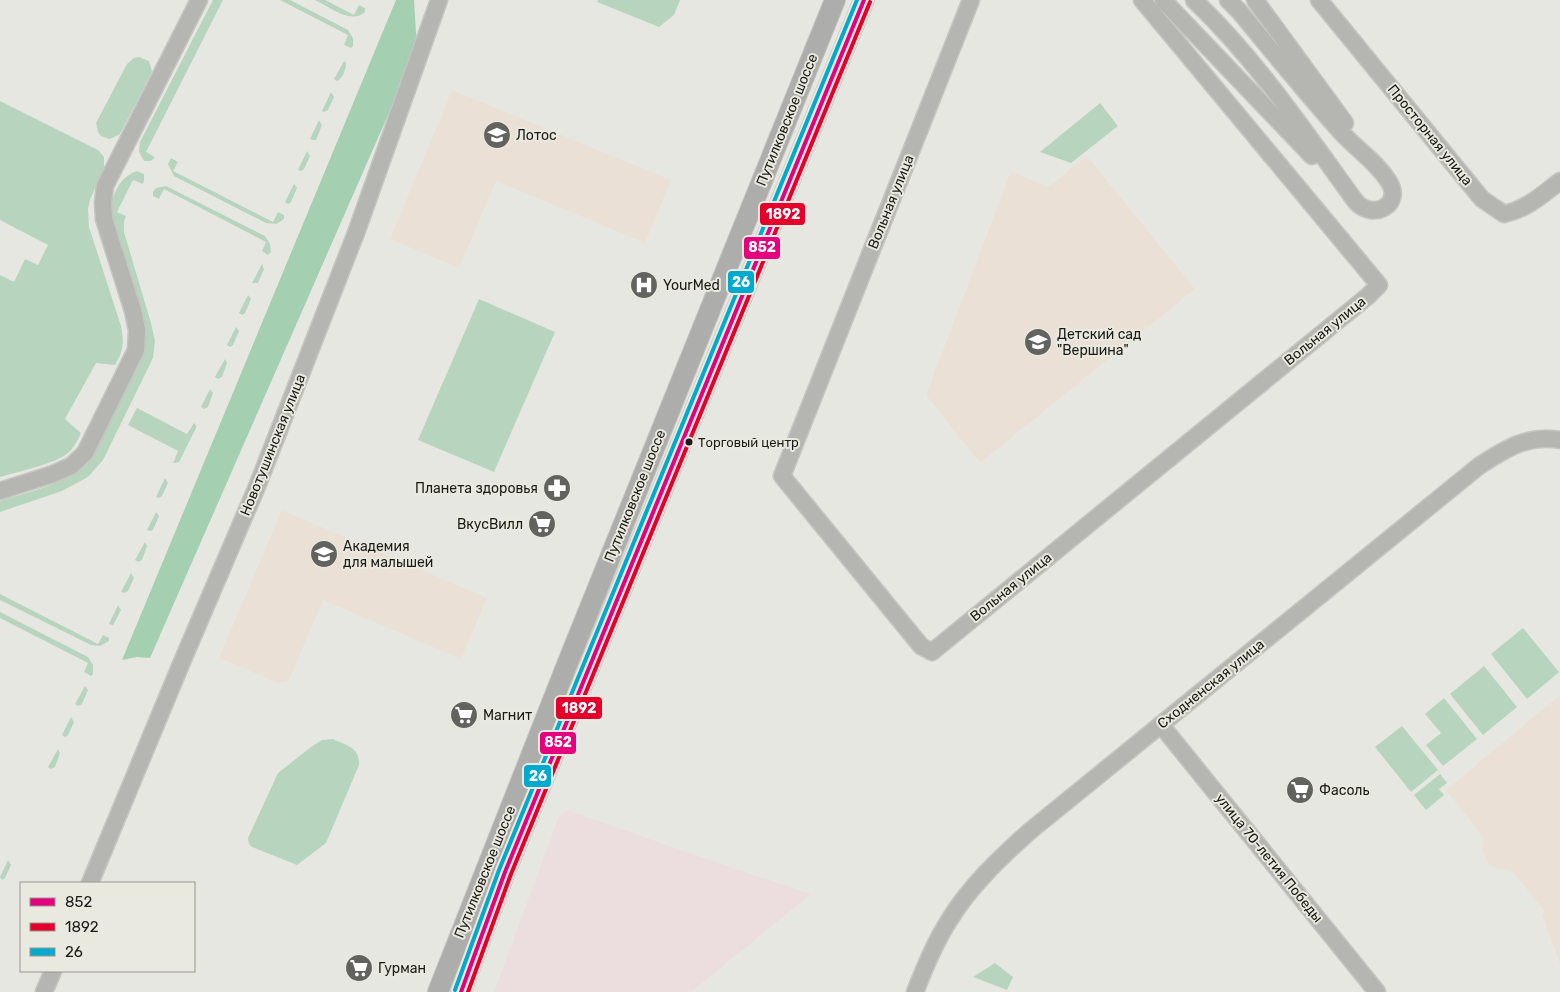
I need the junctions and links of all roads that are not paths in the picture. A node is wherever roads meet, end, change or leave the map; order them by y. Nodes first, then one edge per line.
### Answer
1 (198, 0) edge
2 (439, 0) edge
3 (835, 0) edge
4 (864, 0) edge
5 (971, 0) edge
6 (1142, 0) edge
7 (1163, 0) edge
8 (1194, 0) edge
9 (1228, 0) edge
10 (1255, 0) edge
11 (1318, 0) edge
12 (1378, 169) junction
13 (1560, 181) edge
14 (1356, 202) junction
15 (1560, 440) edge
16 (0, 491) edge
17 (1161, 725) junction
18 (90, 882) edge
19 (53, 972) edge
20 (44, 992) edge
21 (438, 992) edge
22 (460, 992) edge
23 (915, 992) edge
24 (1377, 992) edge

1 - 16 street
2 - 18 street, Новотушинская улица
3 - 21 main road, Путилковское шоссе
4 - 22 main road, Путилковское шоссе
5 - 6 street, Вольная улица
7 - 14 street
8 - 14 street
9 - 12 street
10 - 12 street
11 - 13 street, Просторная улица
12 - 14 street
15 - 17 street, Сходненская улица
17 - 23 street, Сходненская улица
17 - 24 street, улица 70-летия Победы
19 - 20 street

